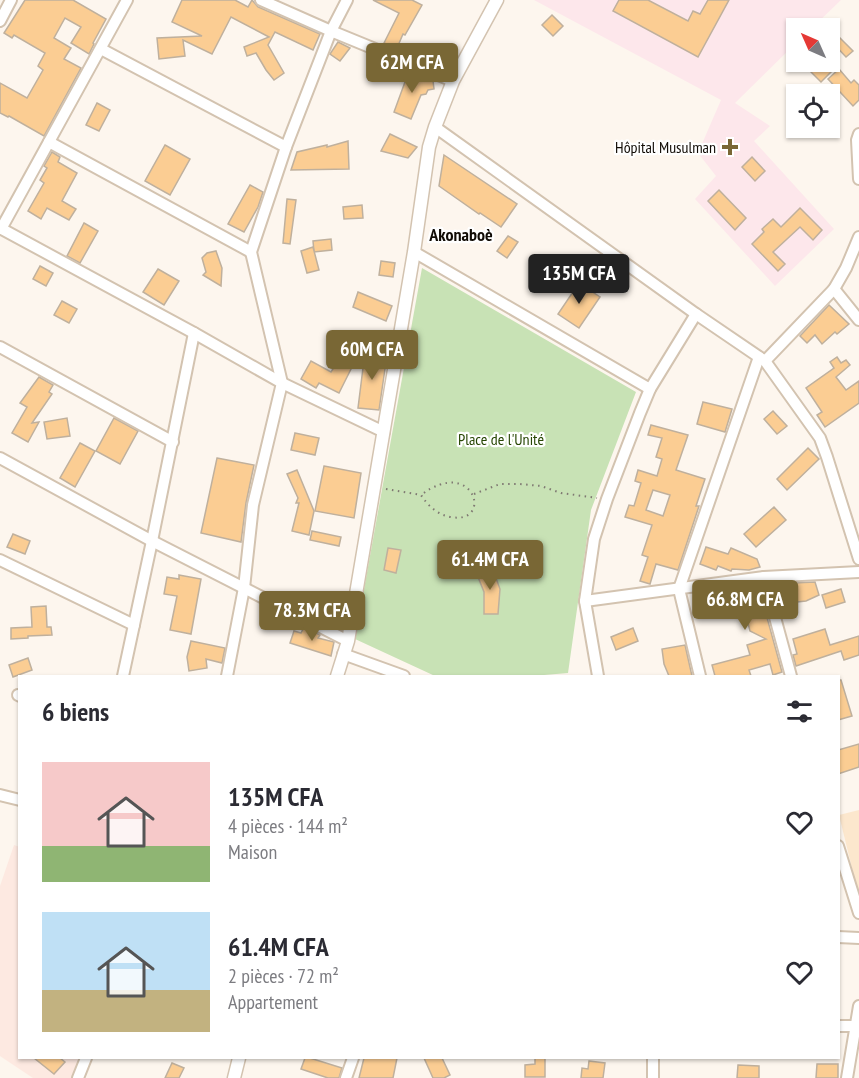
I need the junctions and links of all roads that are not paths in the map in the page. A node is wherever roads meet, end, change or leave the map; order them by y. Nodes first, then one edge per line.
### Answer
1 (12, 0) edge
2 (127, 0) edge
3 (261, 0) edge
4 (347, 0) edge
5 (497, 0) edge
6 (0, 21) edge
7 (330, 31) junction
8 (101, 48) junction
9 (453, 81) junction
10 (435, 127) junction
11 (859, 134) edge
12 (49, 142) junction
13 (286, 147) junction
14 (859, 179) edge
15 (1, 229) edge
16 (859, 237) edge
17 (251, 252) junction
18 (414, 252) junction
19 (834, 289) junction
20 (696, 314) junction
21 (859, 320) edge
22 (194, 333) junction
23 (0, 347) edge
24 (762, 359) junction
25 (282, 383) junction
26 (650, 389) junction
27 (384, 432) junction
28 (173, 442) junction
29 (0, 458) edge
30 (152, 541) junction
31 (859, 559) edge
32 (0, 560) edge
33 (859, 572) edge
34 (764, 577) junction
35 (244, 588) junction
36 (679, 589) junction
37 (585, 601) junction
38 (134, 625) junction
39 (348, 641) junction
40 (343, 654) junction
41 (123, 675) edge
42 (226, 675) edge
43 (337, 675) edge
44 (401, 675) edge
45 (598, 675) edge
46 (700, 675) edge
47 (791, 675) edge
48 (0, 795) edge
49 (18, 800) edge
50 (840, 852) edge
51 (859, 913) edge
52 (840, 937) edge
53 (859, 938) edge
54 (859, 1006) edge
55 (840, 1026) edge
56 (855, 1026) junction
57 (86, 1059) edge
58 (239, 1059) edge
59 (353, 1059) edge
60 (653, 1059) edge
61 (78, 1078) edge
62 (234, 1078) edge
63 (346, 1078) edge
64 (653, 1078) edge
65 (847, 1078) edge

1 - 6 street
2 - 8 street
3 - 7 street
4 - 7 street
5 - 9 street
7 - 9 street
7 - 13 street
8 - 12 street
8 - 13 street
9 - 10 street
10 - 18 street
10 - 20 street
11 - 14 street
12 - 15 street
12 - 17 street
13 - 17 street
15 - 22 street
16 - 19 street
17 - 25 street
18 - 26 street
18 - 27 street
19 - 21 street
19 - 24 street
20 - 24 street
20 - 26 street
22 - 25 street
22 - 28 street
23 - 28 street
24 - 31 street
24 - 36 street
25 - 27 street
25 - 35 street
26 - 37 street
27 - 39 street
28 - 30 street
29 - 30 street
30 - 35 street
30 - 38 street
32 - 38 street
33 - 34 street
34 - 36 street
34 - 47 street
35 - 39 street
35 - 42 street
36 - 37 street
36 - 46 street
37 - 45 street
38 - 41 street
39 - 40 street
40 - 43 street
40 - 44 street
48 - 49 street
50 - 51 street
52 - 53 street
54 - 56 street
55 - 56 street
56 - 65 street
57 - 61 street
58 - 62 street
59 - 63 street
60 - 64 street

